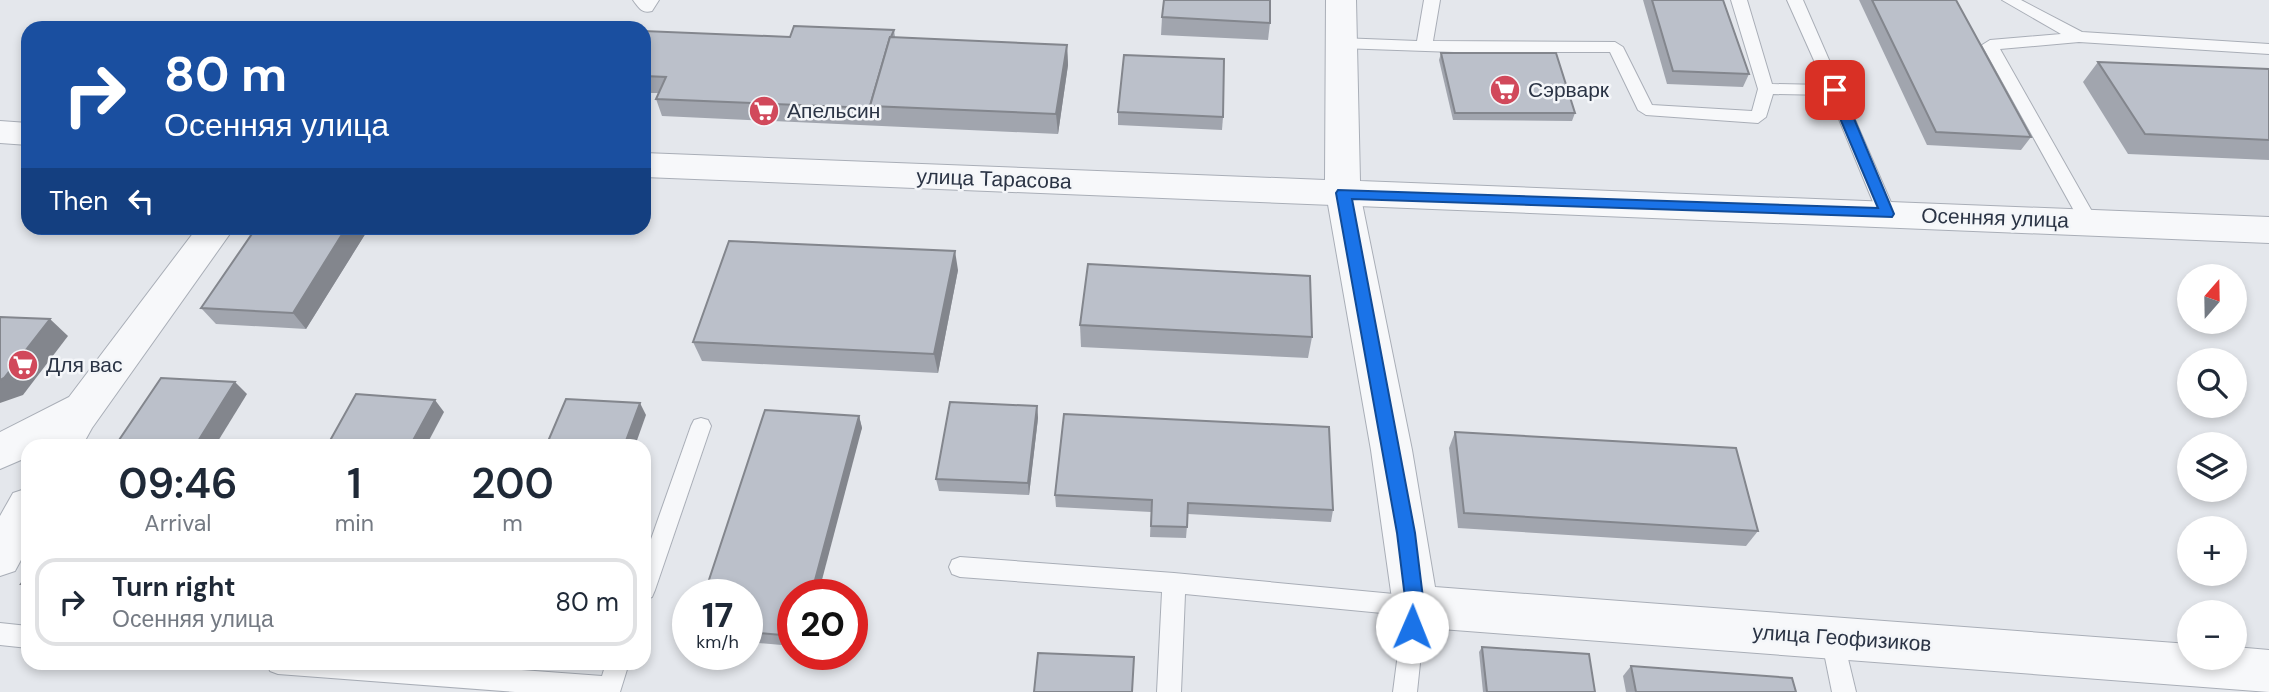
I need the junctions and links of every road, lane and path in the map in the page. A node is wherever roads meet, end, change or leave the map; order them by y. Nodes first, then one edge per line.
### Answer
1 (641, 0) edge
2 (651, 0) edge
3 (1341, 0) edge
4 (1432, 0) edge
5 (1739, 0) edge
6 (1795, 0) edge
7 (2010, 0) edge
8 (2079, 37) junction
9 (1340, 43) junction
10 (1424, 46) junction
11 (2269, 49) edge
12 (1766, 89) junction
13 (1835, 90) junction
14 (0, 132) edge
15 (21, 134) edge
16 (651, 165) edge
17 (1343, 193) junction
18 (1887, 214) junction
19 (2089, 222) junction
20 (2269, 230) edge
21 (211, 235) edge
22 (83, 409) junction
23 (701, 426) dead end
24 (25, 439) edge
25 (65, 439) edge
26 (21, 441) edge
27 (0, 452) edge
28 (21, 519) edge
29 (0, 557) edge
30 (960, 566) dead end
31 (651, 570) edge
32 (1174, 583) junction
33 (1415, 606) junction
34 (0, 634) edge
35 (21, 636) edge
36 (1832, 638) junction
37 (371, 670) edge
38 (616, 670) edge
39 (2264, 678) edge
40 (1169, 692) edge
41 (1405, 692) edge
42 (1844, 692) edge

1 - 2 lane
3 - 9 street
4 - 10 lane
5 - 12 lane
6 - 13 lane
7 - 8 lane
8 - 11 lane
8 - 19 lane
9 - 10 lane
9 - 17 street
10 - 12 lane
12 - 13 lane
13 - 18 lane
14 - 15 street
16 - 17 street, улица Тарасова
17 - 18 street, Осенняя улица
17 - 33 street
18 - 19 street, Осенняя улица
19 - 20 street, Осенняя улица
21 - 22 street
22 - 24 street
22 - 25 street
23 - 31 lane
26 - 27 street
28 - 29 street
30 - 32 lane
32 - 33 lane
32 - 40 lane
33 - 36 street, улица Геофизиков
33 - 41 lane
34 - 35 lane
36 - 39 street, улица Геофизиков
36 - 42 lane
37 - 38 lane

